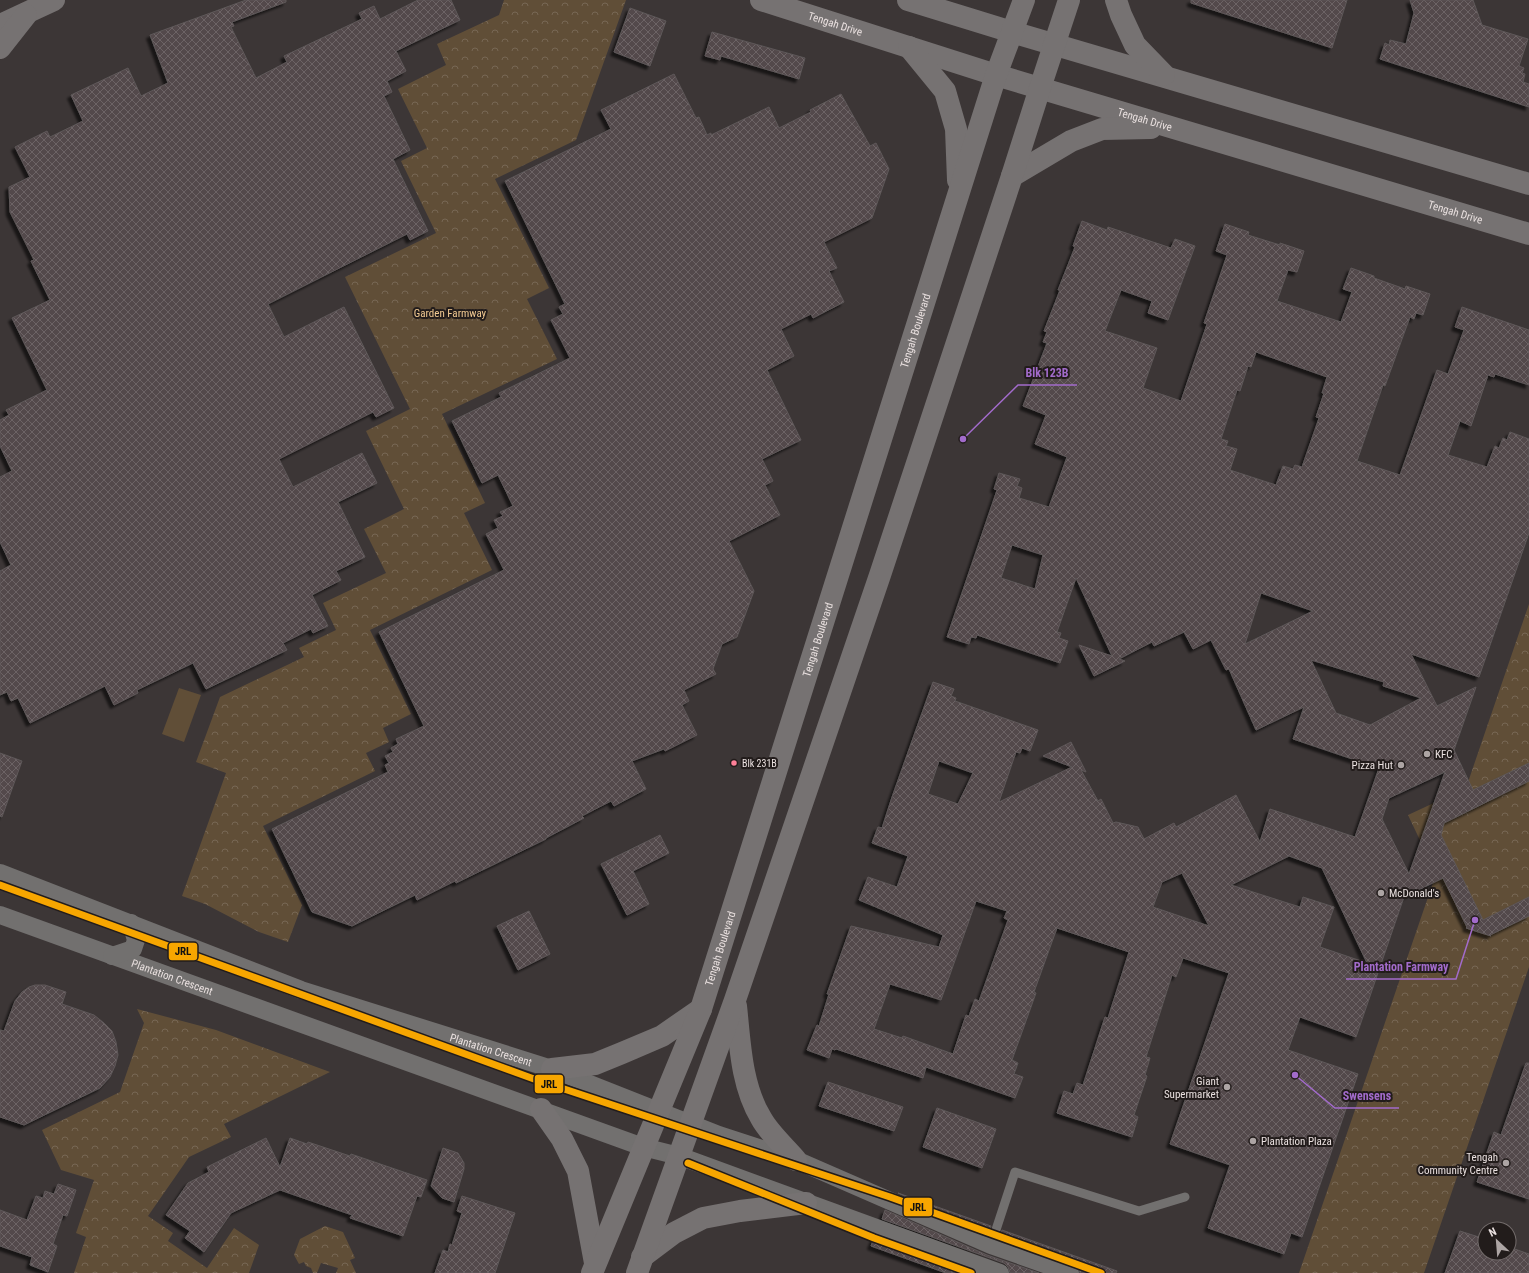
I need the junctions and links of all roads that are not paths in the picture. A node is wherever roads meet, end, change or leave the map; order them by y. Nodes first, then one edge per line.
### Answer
1 (54, 0) edge
2 (761, 0) edge
3 (908, 0) edge
4 (1024, 0) edge
5 (1069, 0) edge
6 (1116, 0) edge
7 (29, 11) junction
8 (0, 25) edge
9 (1012, 32) junction
10 (1054, 44) junction
11 (0, 48) edge
12 (909, 48) junction
13 (996, 75) junction
14 (1167, 77) junction
15 (1040, 88) junction
16 (1172, 127) junction
17 (1012, 176) junction
18 (1529, 184) edge
19 (958, 195) junction
20 (1529, 234) edge
21 (0, 873) edge
22 (0, 916) edge
23 (131, 923) junction
24 (112, 956) junction
25 (735, 1000) junction
26 (701, 1009) junction
27 (552, 1069) junction
28 (541, 1109) junction
29 (658, 1111) junction
30 (691, 1123) junction
31 (643, 1147) junction
32 (679, 1156) junction
33 (796, 1160) junction
34 (1185, 1197) dead end
35 (806, 1203) junction
36 (991, 1245) junction
37 (640, 1265) edge
38 (594, 1268) edge
39 (1000, 1273) edge
40 (1070, 1273) edge

1 - 7 main road
2 - 12 main road, Tengah Drive
3 - 9 main road
4 - 9 main road, Tengah Boulevard
5 - 10 main road
6 - 14 main road
7 - 8 main road
7 - 11 main road
9 - 10 main road
9 - 13 main road, Tengah Boulevard
10 - 14 main road
10 - 15 main road
12 - 13 main road, Tengah Drive
12 - 19 main road
13 - 15 main road, Tengah Drive
13 - 19 main road, Tengah Boulevard
14 - 18 main road
15 - 16 main road, Tengah Drive
15 - 17 main road
16 - 17 main road
16 - 20 main road, Tengah Drive
17 - 25 main road
19 - 26 main road, Tengah Boulevard
21 - 23 street, Plantation Crescent
22 - 24 street, Plantation Crescent
23 - 24 street, Plantation Crescent
23 - 27 street, Plantation Crescent
24 - 28 street, Plantation Crescent
25 - 30 main road
25 - 33 main road
26 - 27 main road
26 - 29 main road, Tengah Boulevard
27 - 29 street, Plantation Crescent
28 - 31 street, Plantation Crescent
28 - 38 main road
29 - 30 street, Plantation Crescent
29 - 31 main road, Tengah Boulevard
30 - 32 main road
30 - 33 street, Plantation Crescent
31 - 32 street, Plantation Crescent
31 - 38 main road, Tengah Boulevard
32 - 35 street, Plantation Crescent
32 - 37 main road
33 - 36 street, Plantation Crescent
34 - 36 lane
35 - 37 main road
35 - 39 street, Plantation Crescent
36 - 40 street, Plantation Crescent

